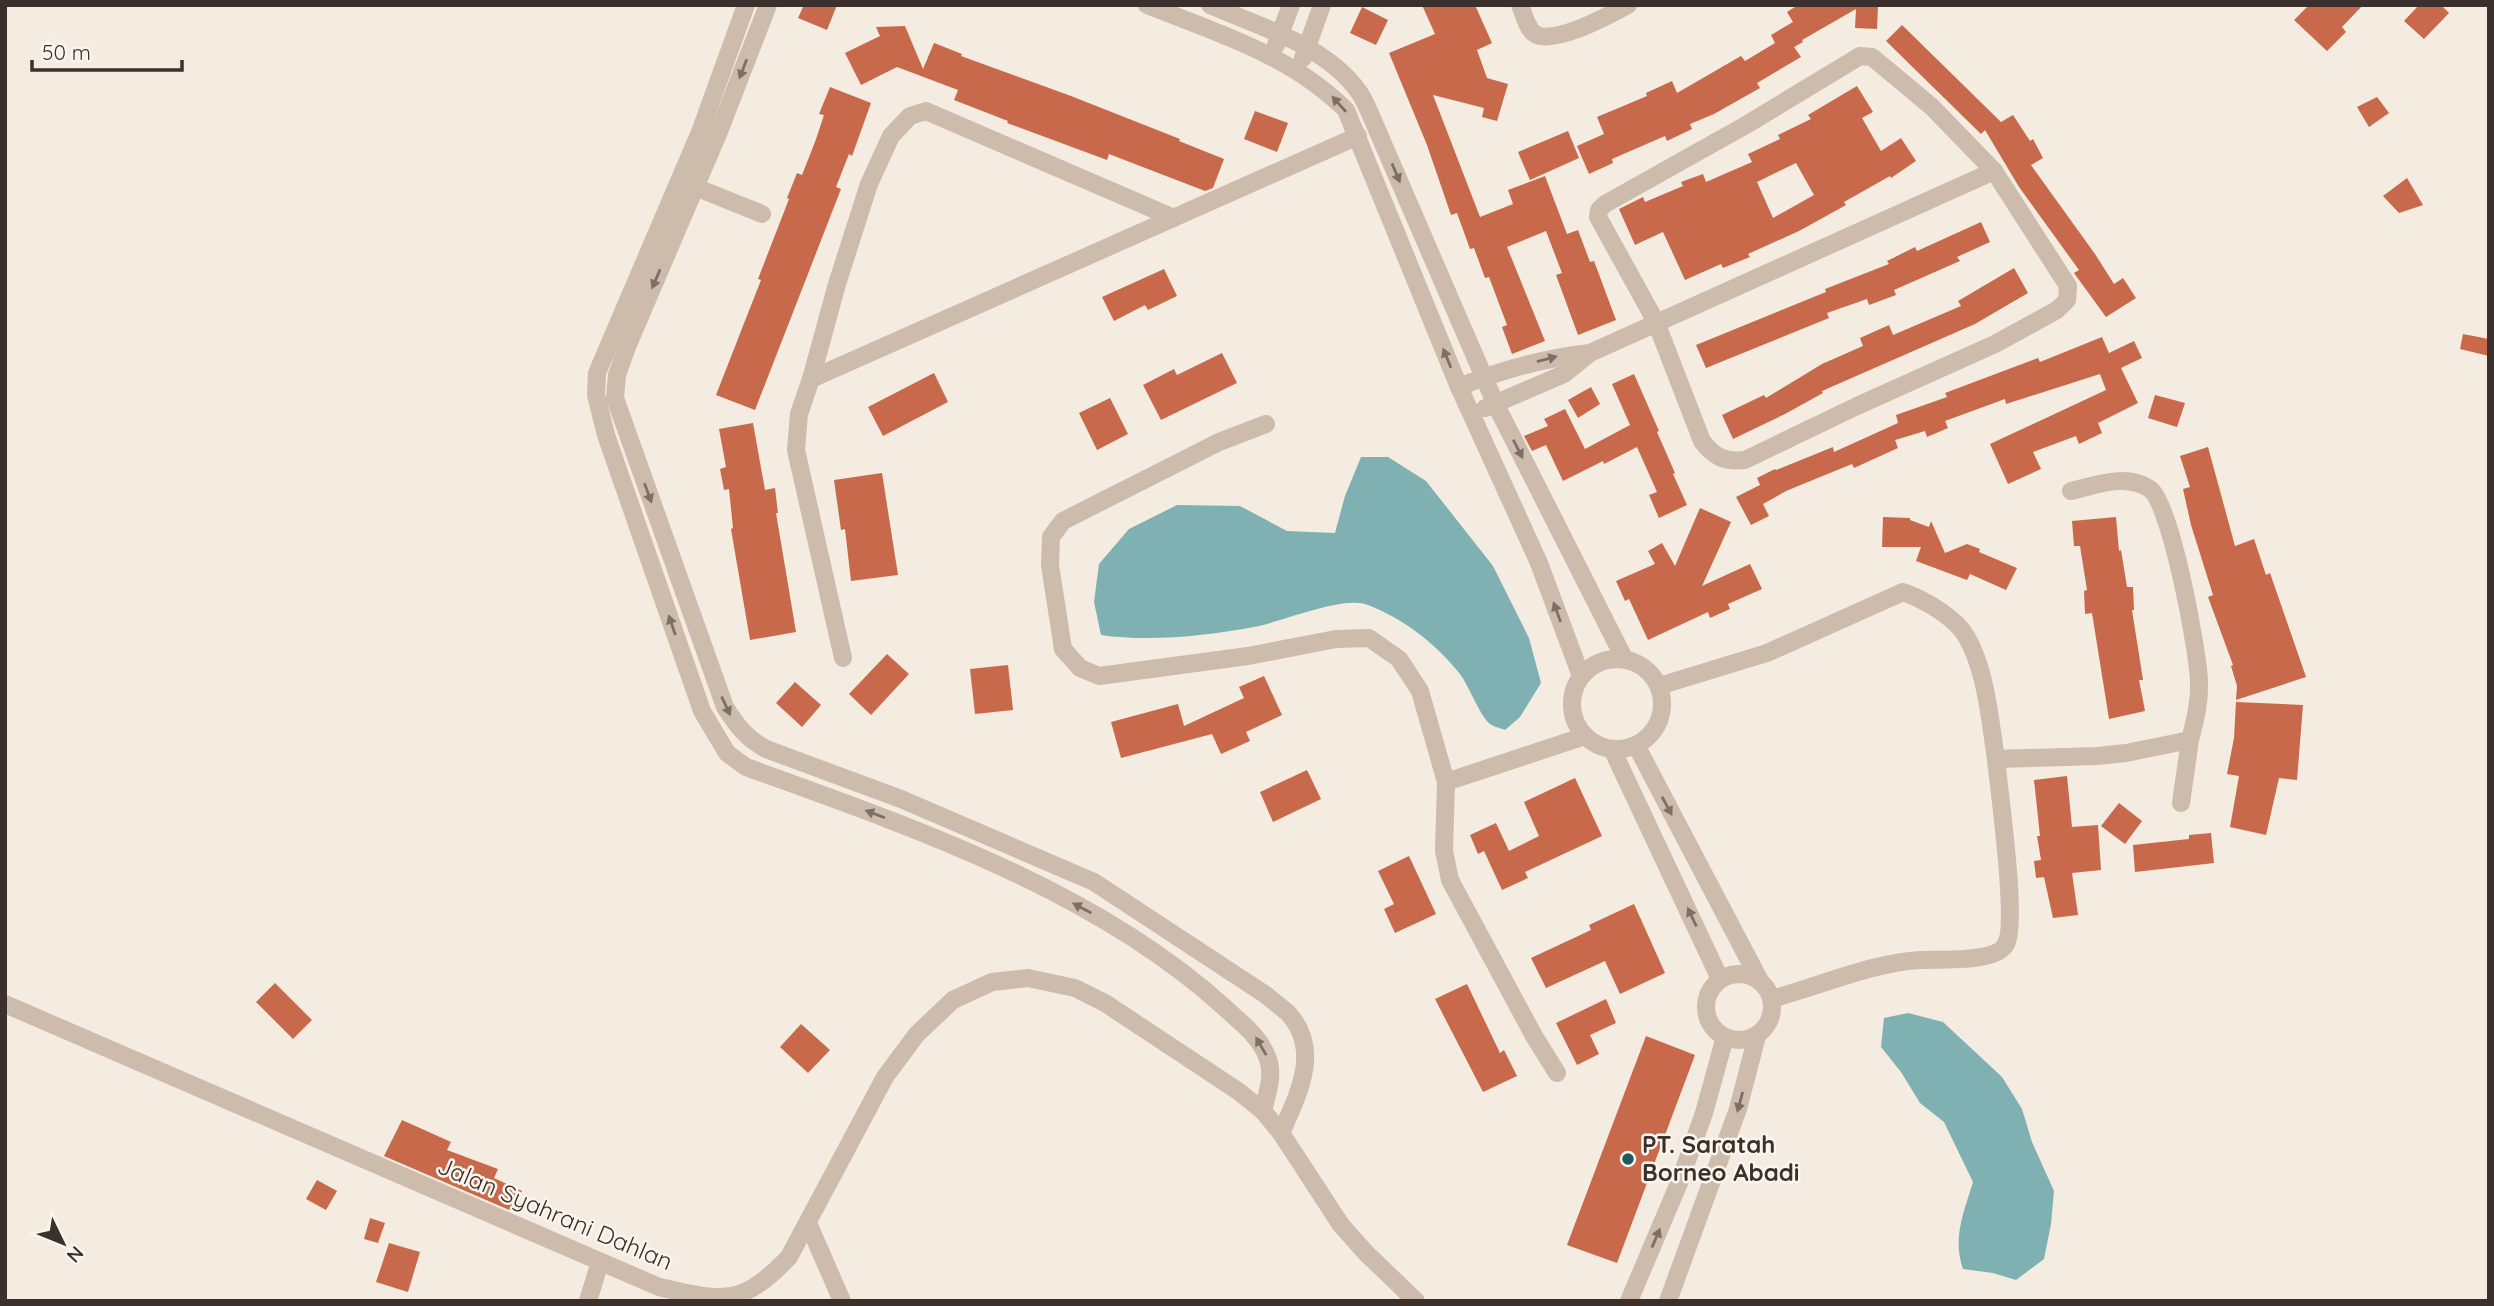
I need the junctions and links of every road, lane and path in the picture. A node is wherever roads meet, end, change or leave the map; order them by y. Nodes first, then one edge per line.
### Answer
1 (746, 5) edge
2 (768, 5) edge
3 (1147, 5) edge
4 (1210, 5) edge
5 (1291, 5) edge
6 (1322, 5) edge
7 (1520, 5) edge
8 (1628, 5) edge
9 (1280, 35) junction
10 (1306, 47) junction
11 (1272, 55) junction
12 (1298, 71) junction
13 (1358, 136) junction
14 (1994, 171) junction
15 (695, 187) junction
16 (762, 214) dead end
17 (1174, 218) junction
18 (1656, 323) junction
19 (1590, 353) junction
20 (1483, 377) junction
21 (811, 379) junction
22 (1459, 387) junction
23 (1496, 405) junction
24 (1472, 412) junction
25 (1266, 424) dead end
26 (2071, 491) dead end
27 (843, 658) dead end
28 (1624, 658) junction
29 (1581, 676) junction
30 (1659, 685) junction
31 (1585, 736) junction
32 (2190, 740) junction
33 (1636, 745) junction
34 (1612, 749) junction
35 (1996, 758) junction
36 (1446, 782) junction
37 (2181, 803) dead end
38 (1720, 979) junction
39 (1241, 980) junction
40 (1760, 981) junction
41 (1771, 999) junction
42 (5, 1004) edge
43 (1222, 1006) junction
44 (1757, 1036) junction
45 (1725, 1037) junction
46 (1558, 1073) dead end
47 (1262, 1111) junction
48 (1281, 1133) junction
49 (808, 1223) junction
50 (600, 1262) junction
51 (587, 1301) edge
52 (842, 1301) edge
53 (1416, 1301) edge
54 (1629, 1301) edge
55 (1668, 1301) edge

43 -> 1 street
2 -> 15 street
3 - 11 street
4 - 9 street
5 - 9 street
6 - 10 street
7 - 8 street
9 - 10 street
9 - 11 street
10 - 12 street
10 -> 20 street
11 - 12 street
13 -> 12 street
13 - 17 street
22 -> 13 street
14 - 18 street
14 - 18 street
14 - 18 street
15 - 16 street
15 -> 39 street
17 - 21 street
17 - 21 street
18 - 19 street
20 -> 19 street
19 - 23 street
20 - 22 street
20 - 23 street
21 - 27 street
22 - 24 street
23 - 24 street
23 -> 28 street
29 -> 24 street
25 - 36 street
26 - 32 street
28 - 29 street
28 - 30 street
29 - 31 street
30 - 33 street
30 - 35 street
31 - 34 street
31 - 36 street
32 - 35 street
32 - 37 street
33 - 34 street
33 -> 40 street
38 -> 34 street
35 - 41 street
36 - 46 street
38 - 40 street
38 - 45 street
39 - 43 street
39 - 48 street
40 - 41 street
41 - 44 street
42 - 50 street, Jalan Syahrani Dahlan
47 -> 43 street
44 - 45 street
44 -> 55 street
54 -> 45 street
47 - 48 street, Jalan Syahrani Dahlan
47 - 49 street, Jalan Syahrani Dahlan
48 - 53 street, Jalan Syahrani Dahlan
49 - 50 street, Jalan Syahrani Dahlan
49 - 52 street
50 - 51 street

